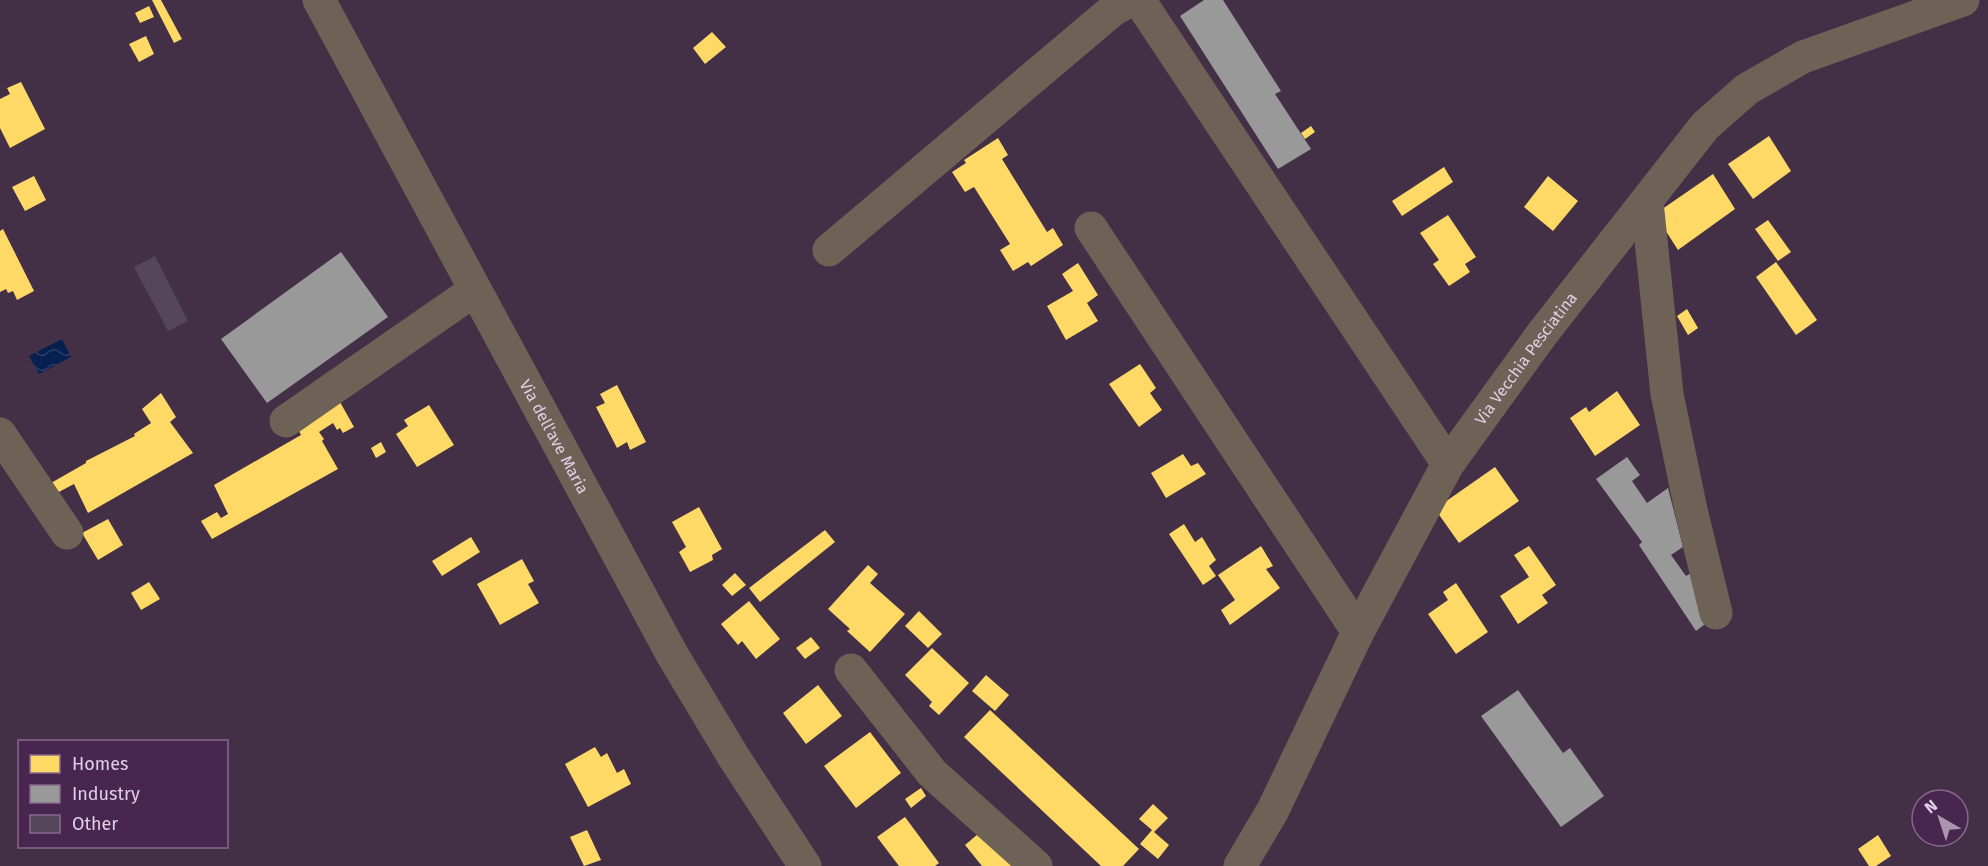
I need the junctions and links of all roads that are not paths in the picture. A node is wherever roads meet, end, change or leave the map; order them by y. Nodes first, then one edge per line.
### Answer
1 (319, 0) edge
2 (1130, 0) edge
3 (1139, 0) edge
4 (1963, 0) edge
5 (1647, 202) junction
6 (1091, 228) dead end
7 (829, 250) dead end
8 (475, 290) junction
9 (286, 421) dead end
10 (0, 434) edge
11 (1448, 464) junction
12 (67, 533) dead end
13 (1716, 613) dead end
14 (1358, 632) junction
15 (851, 670) dead end
16 (805, 866) edge
17 (1036, 866) edge
18 (1240, 866) edge

1 - 8 street, Via dell'ave Maria
2 - 7 street
3 - 11 street
4 - 5 street, Via Vecchia Pesciatina
5 - 11 street, Via Vecchia Pesciatina
5 - 13 street
6 - 14 street
8 - 9 street
8 - 16 street, Via dell'ave Maria
10 - 12 street
11 - 14 street, Via Vecchia Pesciatina
14 - 18 street, Via Vecchia Pesciatina
15 - 17 street

